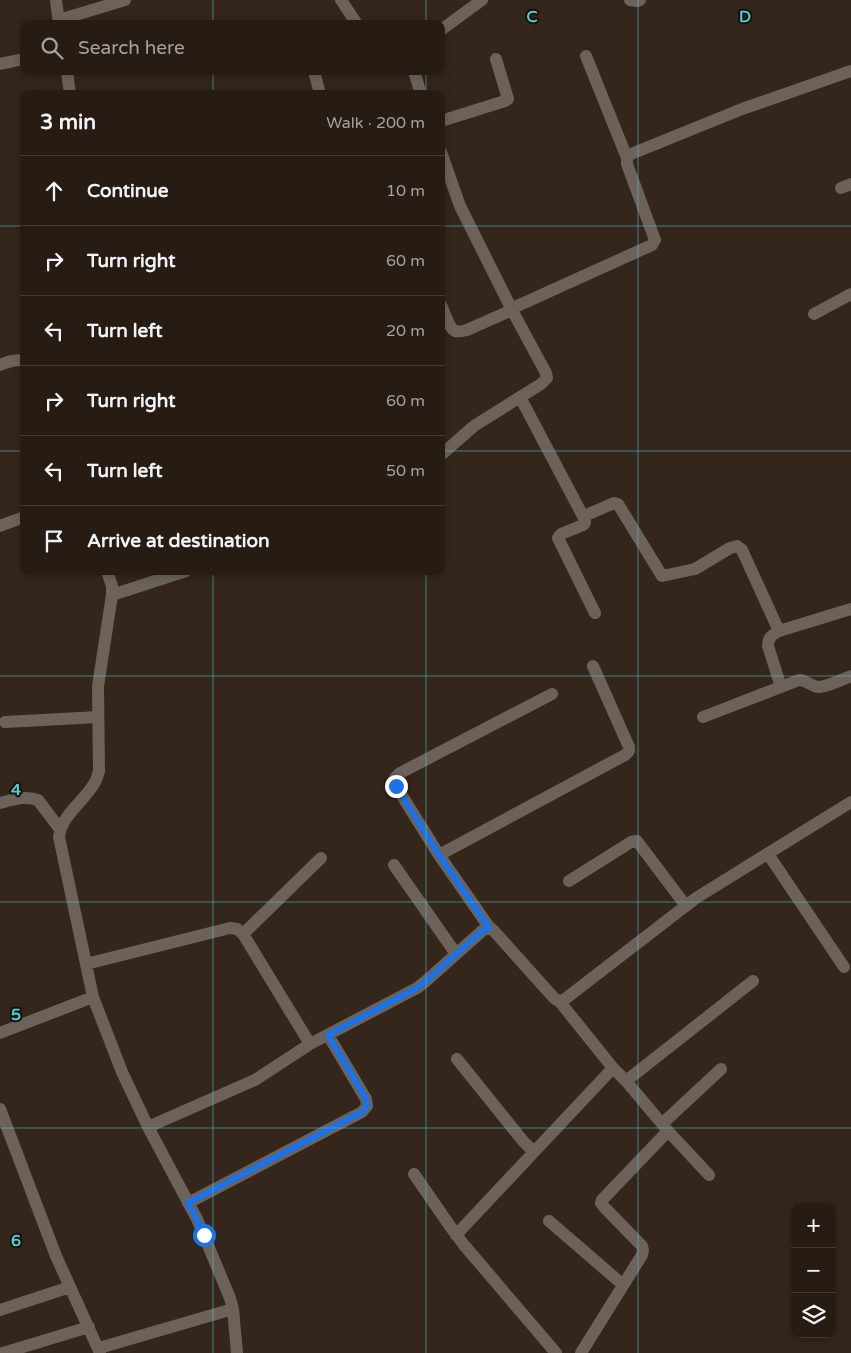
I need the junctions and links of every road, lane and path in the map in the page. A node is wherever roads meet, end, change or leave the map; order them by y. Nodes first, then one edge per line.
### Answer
1 (56, 0) edge
2 (125, 0) edge
3 (341, 0) edge
4 (482, 0) edge
5 (630, 0) edge
6 (640, 0) edge
7 (59, 20) edge
8 (65, 20) edge
9 (355, 20) edge
10 (445, 27) edge
11 (586, 56) dead end
12 (496, 59) dead end
13 (20, 60) edge
14 (0, 64) edge
15 (851, 71) edge
16 (67, 75) edge
17 (315, 75) edge
18 (415, 75) edge
19 (69, 90) edge
20 (319, 90) edge
21 (421, 90) edge
22 (445, 120) edge
23 (627, 158) junction
24 (445, 163) edge
25 (851, 294) edge
26 (512, 310) junction
27 (445, 314) edge
28 (814, 314) dead end
29 (20, 361) edge
30 (0, 366) edge
31 (520, 397) junction
32 (445, 452) edge
33 (584, 516) junction
34 (20, 518) edge
35 (0, 526) edge
36 (108, 575) edge
37 (174, 575) edge
38 (112, 595) junction
39 (851, 608) edge
40 (595, 613) dead end
41 (779, 631) junction
42 (593, 666) dead end
43 (851, 676) edge
44 (781, 687) junction
45 (552, 694) dead end
46 (98, 717) junction
47 (703, 717) dead end
48 (5, 722) dead end
49 (0, 803) edge
50 (851, 804) edge
51 (60, 829) junction
52 (768, 854) junction
53 (439, 855) junction
54 (321, 858) dead end
55 (394, 865) dead end
56 (569, 881) dead end
57 (686, 906) junction
58 (489, 928) junction
59 (243, 934) junction
60 (456, 954) junction
61 (86, 964) junction
62 (844, 967) dead end
63 (753, 981) dead end
64 (93, 997) junction
65 (560, 1002) junction
66 (0, 1033) edge
67 (328, 1035) junction
68 (310, 1044) junction
69 (458, 1059) dead end
70 (613, 1068) junction
71 (721, 1068) dead end
72 (626, 1081) junction
73 (0, 1109) edge
74 (148, 1126) junction
75 (665, 1127) junction
76 (534, 1152) junction
77 (414, 1174) dead end
78 (709, 1175) dead end
79 (188, 1203) junction
80 (549, 1222) dead end
81 (456, 1235) junction
82 (622, 1284) junction
83 (70, 1287) junction
84 (233, 1309) junction
85 (0, 1310) edge
86 (89, 1327) junction
87 (99, 1351) edge
88 (3, 1353) edge
89 (237, 1353) edge
90 (556, 1353) edge
91 (581, 1353) edge

1 - 7 street
2 - 8 street
3 - 9 street
4 - 10 street
5 - 6 street
11 - 23 street
12 - 22 street
13 - 14 street
15 - 23 street
16 - 19 street
17 - 20 street
18 - 21 street
23 - 26 street
24 - 26 street
25 - 28 street
26 - 27 street
26 - 31 street
29 - 30 street
31 - 32 street
31 - 33 street
33 - 40 street
33 - 41 street
34 - 35 street
36 - 38 street
37 - 38 street
38 - 46 street
39 - 41 street
41 - 44 street
42 - 53 street
43 - 44 street
44 - 47 street
45 - 53 street
46 - 48 street
46 - 51 street
49 - 51 street
50 - 52 street
51 - 61 street
52 - 57 street
52 - 62 street
53 - 58 street
54 - 59 street
55 - 60 street
56 - 57 street
57 - 65 street
58 - 60 street
58 - 65 street
59 - 61 street
59 - 68 street
60 - 67 street
61 - 64 street
63 - 72 street
64 - 66 street
64 - 74 street
65 - 70 street
67 - 68 street
67 - 79 street
68 - 74 street
69 - 76 street
70 - 72 street
70 - 76 street
71 - 75 street
72 - 75 street
73 - 83 street
74 - 79 street
75 - 78 street
75 - 82 street
76 - 81 street
77 - 81 street
79 - 84 street
80 - 82 street
81 - 90 street
82 - 91 street
83 - 85 street
83 - 86 street
84 - 87 street
84 - 89 street
86 - 87 street
86 - 88 street

